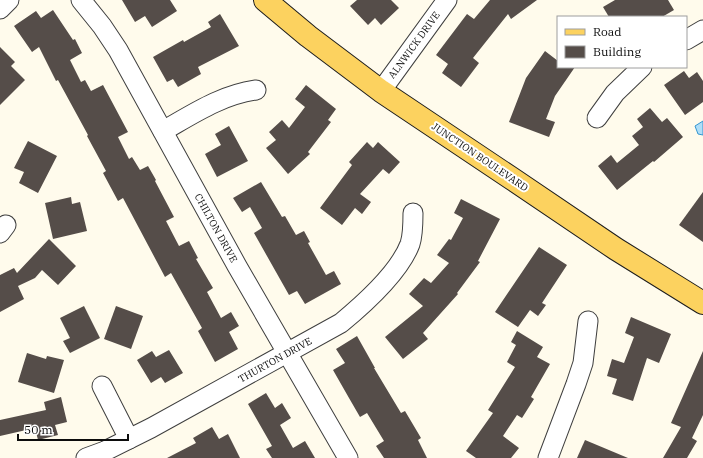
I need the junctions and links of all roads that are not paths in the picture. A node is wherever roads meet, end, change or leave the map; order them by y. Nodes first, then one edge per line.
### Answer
1 (9, 0) edge
2 (81, 0) edge
3 (265, 0) edge
4 (447, 0) edge
5 (0, 9) edge
6 (703, 30) edge
7 (687, 39) edge
8 (641, 68) edge
9 (256, 90) dead end
10 (381, 91) junction
11 (597, 118) dead end
12 (163, 131) junction
13 (413, 213) dead end
14 (703, 303) edge
15 (588, 320) dead end
16 (288, 353) junction
17 (102, 386) dead end
18 (129, 440) junction
19 (86, 458) edge
20 (348, 458) edge
21 (548, 458) edge

1 - 5 street
2 - 12 street, CHILTON DRIVE
3 - 10 main road, JUNCTION BOULEVARD
4 - 10 street, ALNWICK DRIVE
6 - 7 street
8 - 11 street
9 - 12 street
10 - 14 main road, JUNCTION BOULEVARD
12 - 16 street, CHILTON DRIVE
13 - 16 street, THURTON DRIVE
15 - 21 street
16 - 18 street, THURTON DRIVE
16 - 20 street, CHILTON DRIVE
17 - 18 street
18 - 19 street, THURTON DRIVE

